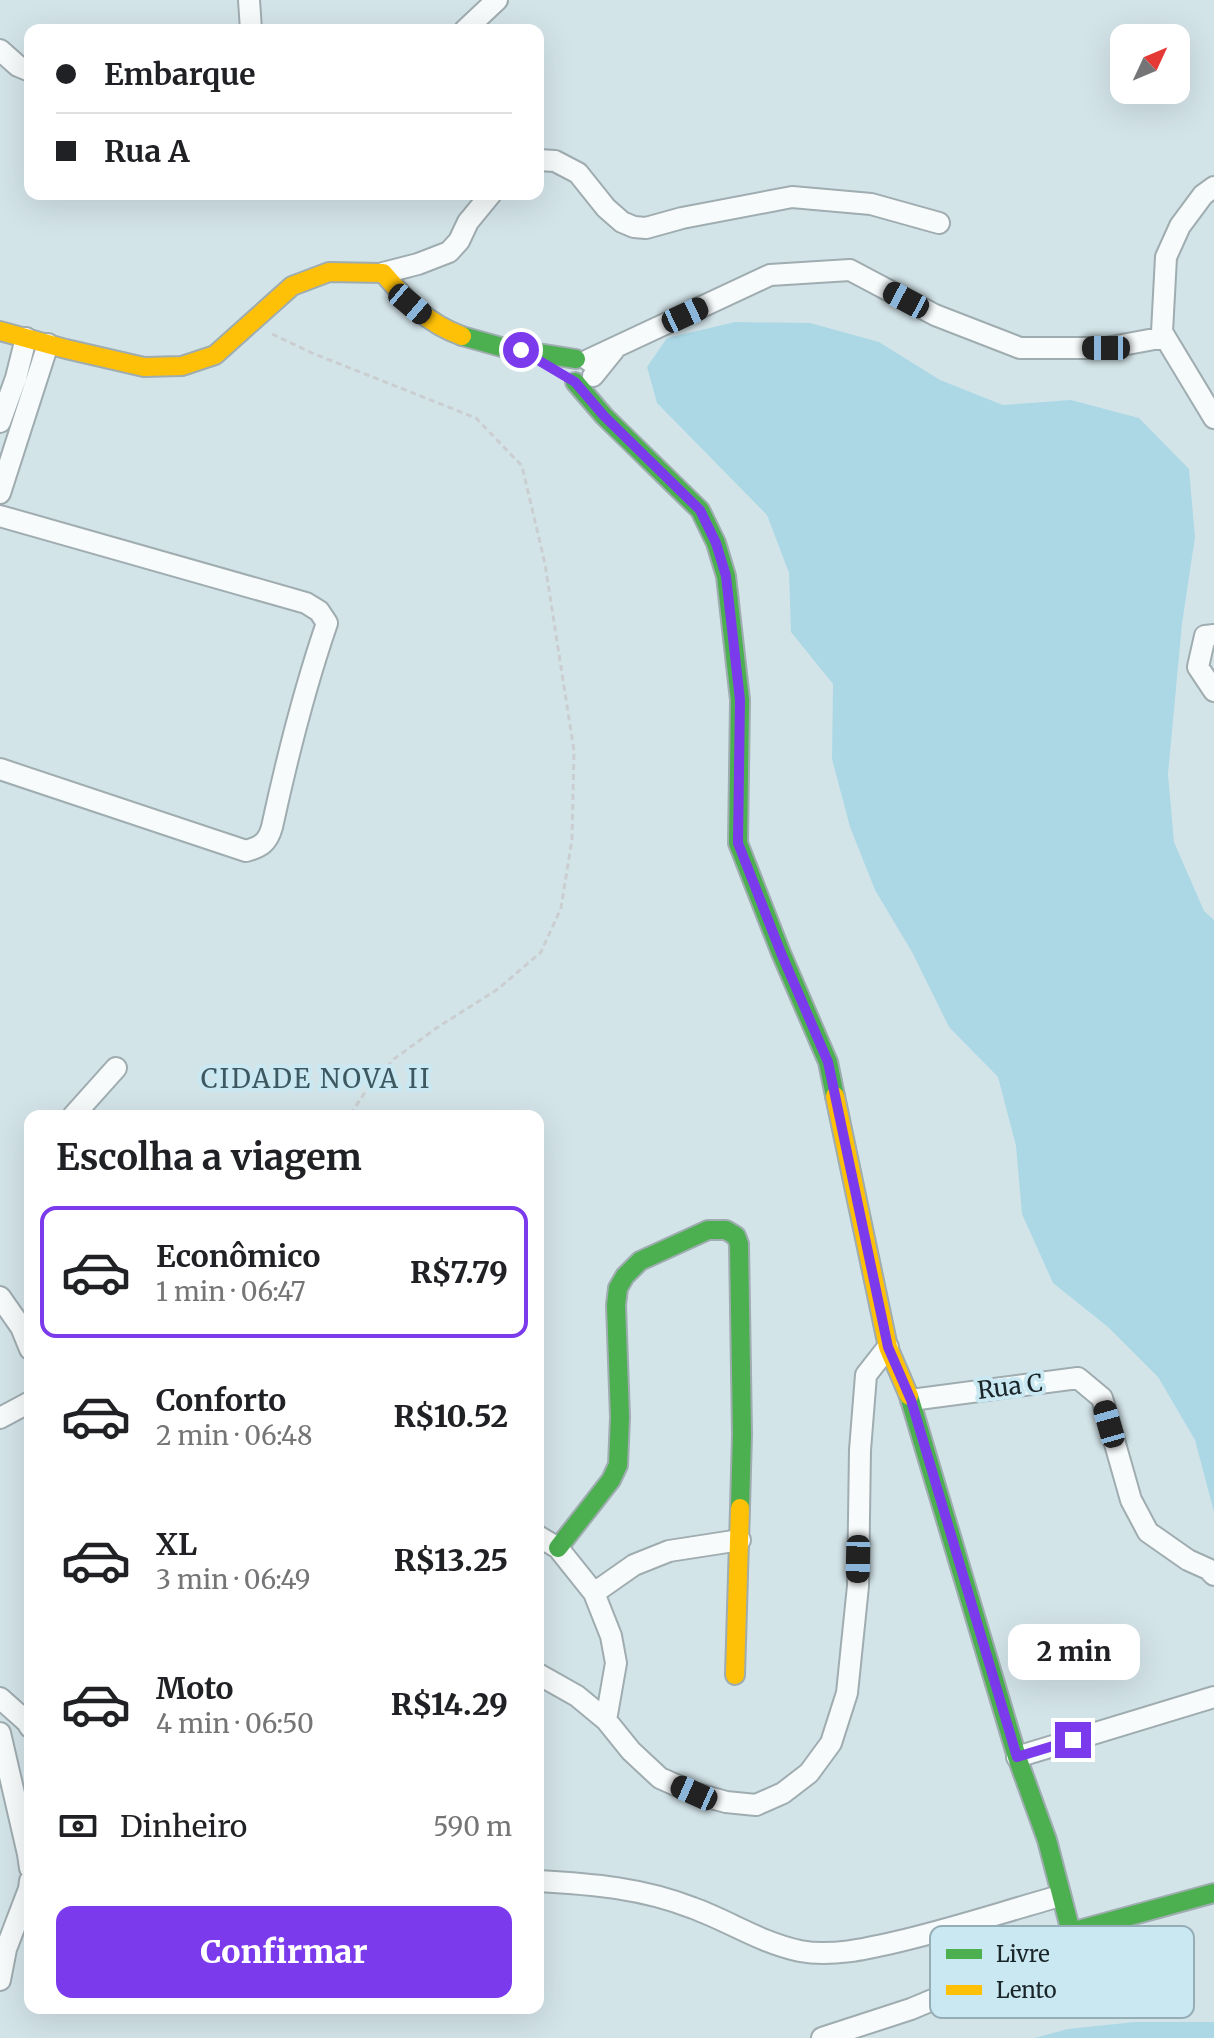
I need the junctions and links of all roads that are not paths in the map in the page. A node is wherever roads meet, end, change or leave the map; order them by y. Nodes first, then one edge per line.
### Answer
1 (249, 0) edge
2 (497, 0) edge
3 (251, 24) edge
4 (471, 24) edge
5 (0, 50) edge
6 (24, 68) edge
7 (544, 160) edge
8 (1214, 187) edge
9 (486, 200) edge
10 (939, 223) dead end
11 (383, 273) junction
12 (0, 331) edge
13 (1165, 337) junction
14 (26, 338) junction
15 (48, 344) junction
16 (582, 372) junction
17 (1214, 418) edge
18 (0, 422) edge
19 (0, 493) edge
20 (0, 516) edge
21 (1214, 635) edge
22 (1214, 691) edge
23 (0, 769) edge
24 (116, 1068) dead end
25 (78, 1110) edge
26 (0, 1297) edge
27 (24, 1334) edge
28 (888, 1347) junction
29 (911, 1400) junction
30 (24, 1405) edge
31 (0, 1418) edge
32 (544, 1540) edge
33 (740, 1540) junction
34 (558, 1548) junction
35 (1214, 1575) edge
36 (594, 1593) junction
37 (735, 1675) dead end
38 (544, 1677) edge
39 (1214, 1697) edge
40 (0, 1698) edge
41 (24, 1719) edge
42 (606, 1720) junction
43 (0, 1733) edge
44 (1017, 1757) junction
45 (24, 1837) edge
46 (544, 1881) edge
47 (1214, 1893) edge
48 (1060, 1896) junction
49 (24, 1902) edge
50 (960, 1926) edge
51 (1069, 1926) edge
52 (1093, 1926) edge
53 (930, 1934) edge
54 (0, 1980) edge
55 (930, 2001) edge
56 (822, 2038) edge

1 - 3 street
2 - 4 street
5 - 6 street
7 - 10 street
8 - 13 street
9 - 11 street
11 - 15 street
11 - 16 street
12 - 14 street
13 - 16 street
13 - 17 street
14 - 15 street
14 - 18 street
15 - 19 street
16 - 28 street
20 - 23 street
21 - 22 street
24 - 25 street
26 - 27 street
28 - 29 street
28 - 42 street
29 - 35 street, Rua C
29 - 44 street
30 - 31 street
32 - 34 street
33 - 34 street
33 - 36 street
33 - 37 street
34 - 36 street
36 - 42 street
38 - 42 street
39 - 44 street
40 - 41 street
43 - 45 street
44 - 48 street
46 - 53 street
47 - 52 street
48 - 50 street
48 - 51 street
49 - 54 street
55 - 56 street

